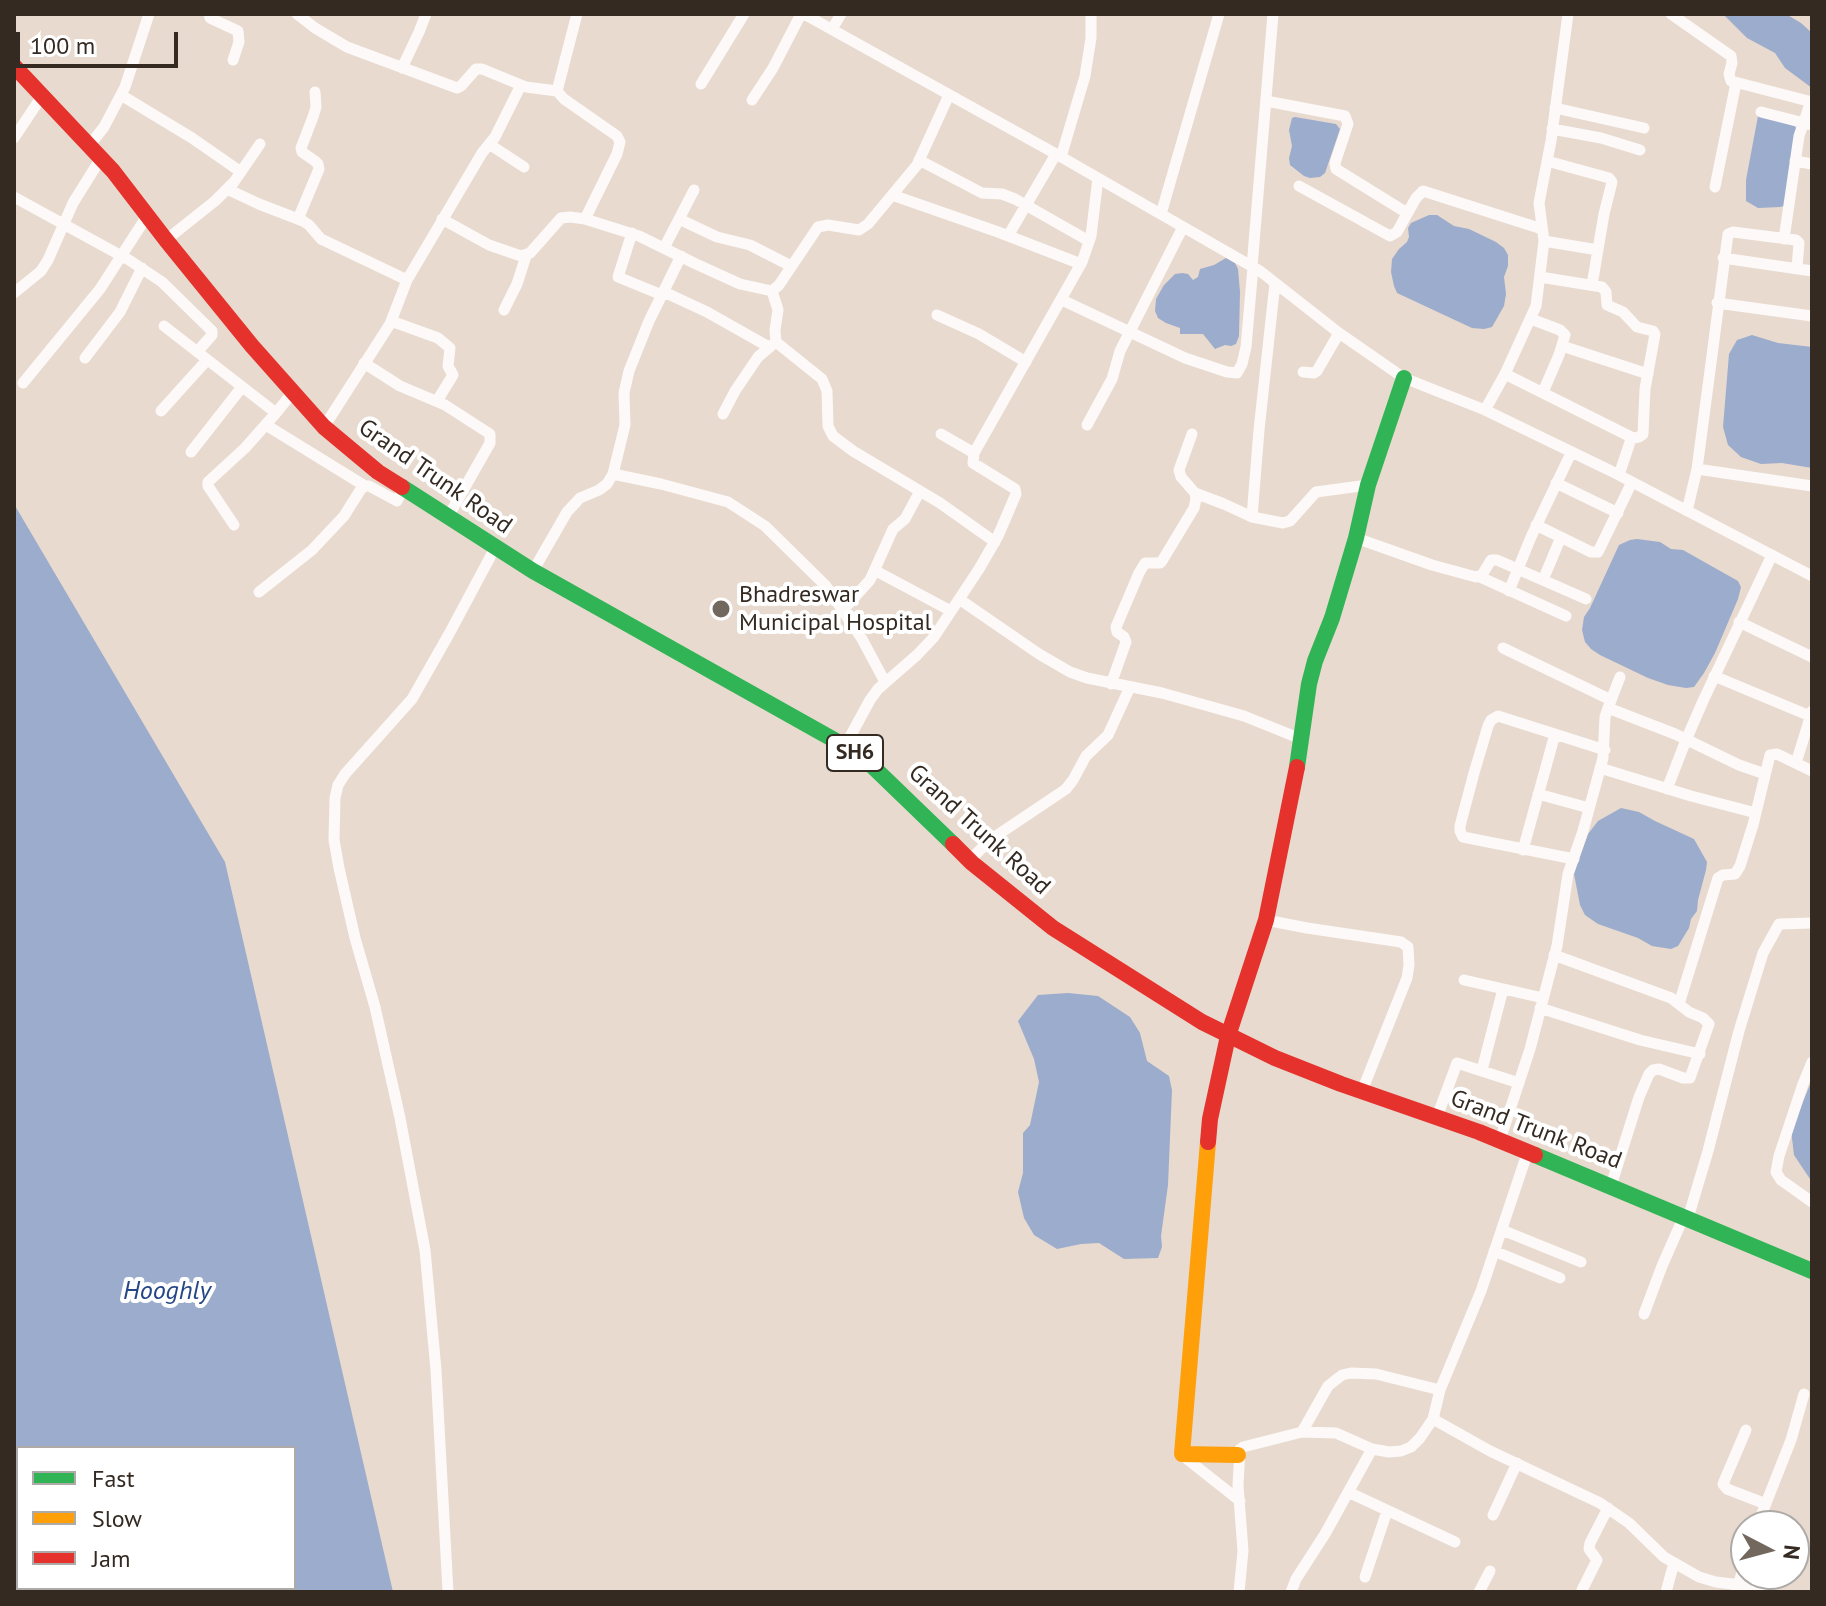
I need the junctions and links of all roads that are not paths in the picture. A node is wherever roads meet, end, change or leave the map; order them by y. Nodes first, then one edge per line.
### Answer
1 (149, 14) edge
2 (209, 14) edge
3 (297, 14) edge
4 (426, 14) edge
5 (577, 14) edge
6 (744, 14) edge
7 (803, 14) edge
8 (841, 14) edge
9 (1091, 14) edge
10 (1219, 14) edge
11 (1273, 14) edge
12 (1568, 14) edge
13 (1671, 14) edge
14 (832, 29) junction
15 (233, 60) dead end
16 (14, 66) edge
17 (402, 68) junction
18 (1736, 83) junction
19 (701, 84) dead end
20 (521, 85) junction
21 (557, 91) junction
22 (315, 92) dead end
23 (121, 95) junction
24 (949, 95) junction
25 (42, 96) junction
26 (752, 100) dead end
27 (1266, 101) junction
28 (1811, 102) edge
29 (1555, 108) junction
30 (1761, 112) dead end
31 (1625, 124) junction
32 (1807, 124) edge
33 (1644, 128) dead end
34 (1552, 129) junction
35 (14, 138) edge
36 (260, 144) dead end
37 (489, 144) junction
38 (1620, 144) junction
39 (1640, 150) dead end
40 (95, 152) junction
41 (1058, 156) junction
42 (919, 160) junction
43 (1547, 161) junction
44 (1795, 161) junction
45 (1812, 164) edge
46 (524, 167) dead end
47 (241, 172) junction
48 (1098, 178) junction
49 (1299, 186) dead end
50 (1715, 187) dead end
51 (227, 189) junction
52 (694, 190) dead end
53 (892, 195) junction
54 (14, 197) edge
55 (1025, 204) junction
56 (1407, 213) junction
57 (1161, 214) junction
58 (147, 216) junction
59 (298, 219) junction
60 (442, 219) junction
61 (585, 219) junction
62 (679, 219) junction
63 (63, 223) junction
64 (1183, 227) junction
65 (632, 233) junction
66 (1543, 235) junction
67 (1008, 236) junction
68 (1784, 239) junction
69 (166, 240) junction
70 (1089, 241) junction
71 (664, 248) junction
72 (1598, 250) junction
73 (122, 256) junction
74 (526, 256) junction
75 (681, 256) junction
76 (1723, 258) junction
77 (1081, 264) junction
78 (791, 266) junction
79 (1253, 267) junction
80 (142, 268) junction
81 (1797, 268) junction
82 (1812, 271) edge
83 (1540, 277) junction
84 (407, 280) junction
85 (1275, 283) junction
86 (1592, 285) junction
87 (772, 291) junction
88 (14, 293) edge
89 (663, 294) junction
90 (1062, 300) junction
91 (1717, 303) junction
92 (504, 310) dead end
93 (937, 315) dead end
94 (1812, 316) edge
95 (1531, 319) junction
96 (391, 321) junction
97 (164, 326) dead end
98 (1130, 332) junction
99 (1339, 333) junction
100 (773, 344) junction
101 (1562, 346) junction
102 (202, 356) junction
103 (85, 358) dead end
104 (1026, 362) junction
105 (364, 363) junction
106 (1303, 372) dead end
107 (1505, 374) junction
108 (1648, 374) junction
109 (1404, 378) junction
110 (23, 383) dead end
111 (242, 387) junction
112 (293, 392) junction
113 (1543, 392) junction
114 (437, 401) junction
115 (1485, 410) junction
116 (161, 411) dead end
117 (276, 413) junction
118 (723, 414) dead end
119 (266, 425) junction
120 (1087, 425) dead end
121 (324, 427) junction
122 (941, 434) dead end
123 (1192, 434) dead end
124 (1633, 438) junction
125 (191, 452) dead end
126 (974, 453) junction
127 (1571, 453) junction
128 (1697, 469) junction
129 (613, 474) junction
130 (1619, 475) junction
131 (1632, 482) junction
132 (1556, 483) junction
133 (1368, 485) junction
134 (365, 486) junction
135 (1812, 486) edge
136 (403, 489) junction
137 (920, 491) junction
138 (1195, 493) junction
139 (1687, 511) junction
140 (1618, 513) junction
141 (448, 517) junction
142 (1252, 517) junction
143 (234, 525) dead end
144 (1536, 525) junction
145 (1561, 537) junction
146 (1356, 538) junction
147 (995, 542) junction
148 (495, 548) junction
149 (1772, 555) junction
150 (1518, 568) junction
151 (533, 571) junction
152 (876, 571) junction
153 (1812, 576) edge
154 (1480, 577) junction
155 (1543, 580) junction
156 (1509, 591) junction
157 (259, 592) dead end
158 (959, 599) junction
159 (1586, 599) dead end
160 (843, 610) junction
161 (951, 611) junction
162 (1566, 616) dead end
163 (1739, 622) junction
164 (1503, 648) dead end
165 (1812, 657) edge
166 (1714, 676) junction
167 (1620, 677) dead end
168 (885, 682) junction
169 (1111, 684) junction
170 (1130, 687) junction
171 (1609, 704) junction
172 (1811, 717) edge
173 (1555, 734) junction
174 (1301, 739) junction
175 (1686, 740) junction
176 (845, 746) junction
177 (1605, 750) junction
178 (1796, 763) junction
179 (1600, 768) junction
180 (1812, 771) edge
181 (1765, 774) junction
182 (1667, 789) junction
183 (1538, 794) junction
184 (1589, 808) junction
185 (1756, 813) junction
186 (1523, 850) junction
187 (1574, 859) junction
188 (969, 861) junction
189 (1266, 920) junction
190 (1812, 923) edge
191 (1554, 955) junction
192 (1464, 980) dead end
193 (1503, 989) junction
194 (1541, 1003) junction
195 (1679, 1004) junction
196 (1228, 1036) junction
197 (1700, 1054) junction
198 (1812, 1062) edge
199 (1482, 1070) junction
200 (1519, 1083) junction
201 (1362, 1091) junction
202 (1437, 1117) junction
203 (1500, 1140) junction
204 (1528, 1151) junction
205 (1611, 1186) junction
206 (1812, 1202) edge
207 (1686, 1217) junction
208 (1502, 1230) junction
209 (1494, 1251) junction
210 (1581, 1262) dead end
211 (1812, 1271) edge
212 (1560, 1278) dead end
213 (1644, 1314) dead end
214 (1440, 1390) junction
215 (1804, 1394) dead end
216 (1433, 1419) junction
217 (1746, 1430) dead end
218 (1302, 1432) junction
219 (1372, 1449) junction
220 (1182, 1454) junction
221 (1238, 1455) junction
222 (1517, 1463) junction
223 (1348, 1492) junction
224 (1240, 1501) junction
225 (1766, 1504) junction
226 (1608, 1508) junction
227 (1764, 1510) edge
228 (1387, 1511) junction
229 (1493, 1515) dead end
230 (1455, 1542) dead end
231 (1674, 1563) junction
232 (1490, 1571) dead end
233 (1365, 1577) dead end
234 (1730, 1586) edge
235 (1582, 1590) edge
236 (448, 1592) edge
237 (1239, 1592) edge
238 (1291, 1592) edge
239 (1479, 1592) edge
240 (1666, 1592) edge

1 - 23 street
2 - 15 street
3 - 17 street
4 - 17 street
5 - 21 street
6 - 19 street
7 - 14 street
7 - 26 street
8 - 14 street
9 - 41 street
10 - 57 street
11 - 27 street
12 - 29 street
13 - 18 street
14 - 24 street
16 - 25 main road, Grand Trunk Road / SH6
17 - 20 street
18 - 28 street
18 - 50 street
20 - 21 street
20 - 37 street
21 - 61 street
22 - 59 street
23 - 40 street
23 - 47 street
24 - 41 street
24 - 42 street
25 - 35 street
25 - 40 main road, Grand Trunk Road / SH6
27 - 56 street
27 - 79 street
28 - 32 street
29 - 31 street
29 - 34 street
30 - 32 street
31 - 33 street
31 - 38 street
32 - 44 street
34 - 38 street
34 - 43 street
36 - 47 street
37 - 46 street
37 - 60 street
38 - 39 street
40 - 58 main road, Grand Trunk Road / SH6
40 - 63 street
41 - 48 street
41 - 55 street
42 - 53 street
42 - 55 street
43 - 66 street
43 - 72 street
44 - 45 street
44 - 68 street
47 - 51 street
48 - 57 street
48 - 70 street
49 - 56 street
51 - 59 street
51 - 69 street
52 - 62 street
53 - 67 street
53 - 78 street
54 - 63 street
55 - 67 street
55 - 70 street
56 - 66 street
57 - 64 street
58 - 69 main road, Grand Trunk Road / SH6
58 - 73 street
59 - 84 street
60 - 74 street
60 - 84 street
61 - 65 street
61 - 74 street
62 - 71 street
62 - 78 street
63 - 73 street
63 - 88 street
64 - 79 street
64 - 98 street
65 - 71 street
65 - 89 street
66 - 72 street
66 - 83 street
67 - 77 street
68 - 76 street
68 - 81 street
69 - 112 main road, Grand Trunk Road / SH6
70 - 77 street
71 - 75 street
72 - 86 street
73 - 80 street
73 - 110 street
74 - 92 street
75 - 87 street
75 - 89 street
76 - 81 street
76 - 91 street
77 - 90 street
78 - 87 street
79 - 85 street
79 - 98 street
80 - 102 street
80 - 103 street
81 - 82 street
83 - 86 street
83 - 95 street
84 - 96 street
85 - 99 street
85 - 142 street
86 - 108 street
87 - 100 street
89 - 100 street
89 - 129 street
90 - 98 street
90 - 104 street
91 - 94 street
91 - 128 street
93 - 104 street
95 - 101 street
95 - 107 street
96 - 105 street
96 - 114 street
97 - 102 street
98 - 120 street
99 - 106 street
99 - 109 street
100 - 118 street
100 - 137 street
101 - 108 street
101 - 113 street
102 - 111 street
102 - 116 street
104 - 126 street
105 - 114 street
105 - 121 street
107 - 113 street
107 - 115 street
108 - 124 street
109 - 115 street
109 - 133 main road
111 - 117 street
111 - 125 street
112 - 117 street
112 - 121 main road, Grand Trunk Road / SH6
113 - 124 street
114 - 141 street
115 - 127 street
117 - 119 street
119 - 134 street
119 - 143 street
121 - 136 main road, Grand Trunk Road / SH6
122 - 126 street
123 - 138 street
124 - 130 street
126 - 147 street
127 - 130 street
127 - 132 street
128 - 135 street
128 - 139 street
129 - 151 street
129 - 160 street
130 - 131 street
131 - 139 street
131 - 140 street
132 - 140 street
132 - 144 street
133 - 142 street
133 - 146 main road
134 - 136 street
134 - 157 street
136 - 141 main road, Grand Trunk Road / SH6
137 - 147 street
137 - 152 street
138 - 142 street
138 - 169 street
139 - 149 street
140 - 145 street
141 - 148 main road, Grand Trunk Road / SH6
144 - 145 street
144 - 150 street
145 - 155 street
146 - 154 street
146 - 174 main road
147 - 158 street
148 - 151 main road, Grand Trunk Road / SH6
148 - 236 street
149 - 153 street
149 - 163 street
150 - 154 street
150 - 155 street
150 - 156 street
151 - 176 main road, Grand Trunk Road / SH6
152 - 160 street
152 - 161 street
154 - 156 street
155 - 159 street
156 - 162 street
158 - 161 street
158 - 169 street
160 - 168 street
161 - 168 street
163 - 165 street
163 - 166 street
164 - 171 street
166 - 172 street
166 - 175 street
167 - 171 street
168 - 176 street
169 - 170 street
170 - 174 street
170 - 188 street
171 - 175 street
171 - 177 street
172 - 178 street
173 - 177 street
173 - 183 street
173 - 186 street
174 - 189 main road
175 - 181 street
175 - 182 street
176 - 188 main road, Grand Trunk Road / SH6
177 - 179 street
178 - 180 street
178 - 181 street
179 - 182 street
179 - 184 street
181 - 185 street
182 - 185 street
183 - 184 street
183 - 186 street
184 - 187 street
185 - 195 street
186 - 187 street
187 - 191 street
188 - 196 main road, Grand Trunk Road / SH6
189 - 196 main road
189 - 201 street
190 - 207 street
191 - 194 street
191 - 195 street
192 - 193 street
193 - 194 street
193 - 199 street
194 - 197 street
194 - 200 street
195 - 197 street
196 - 201 main road, Grand Trunk Road / SH6
196 - 220 main road
197 - 205 street
198 - 206 street
199 - 200 street
199 - 202 street
200 - 203 street
201 - 202 main road, Grand Trunk Road / SH6
202 - 203 main road, Grand Trunk Road / SH6
203 - 204 main road, Grand Trunk Road / SH6
204 - 205 main road, Grand Trunk Road / SH6
204 - 208 street
205 - 207 main road, Grand Trunk Road / SH6
207 - 211 main road, Grand Trunk Road / SH6
207 - 213 street
208 - 209 street
208 - 210 street
209 - 212 street
209 - 214 street
214 - 216 street
214 - 218 street
215 - 225 street
216 - 219 street
216 - 222 street
217 - 225 street
218 - 219 street
218 - 221 street
219 - 223 street
220 - 221 main road
220 - 224 street
221 - 224 street
222 - 226 street
222 - 229 street
223 - 228 street
223 - 238 street
224 - 237 street
225 - 227 street
226 - 231 street
226 - 235 street
228 - 230 street
228 - 233 street
231 - 234 street
231 - 240 street
232 - 239 street

